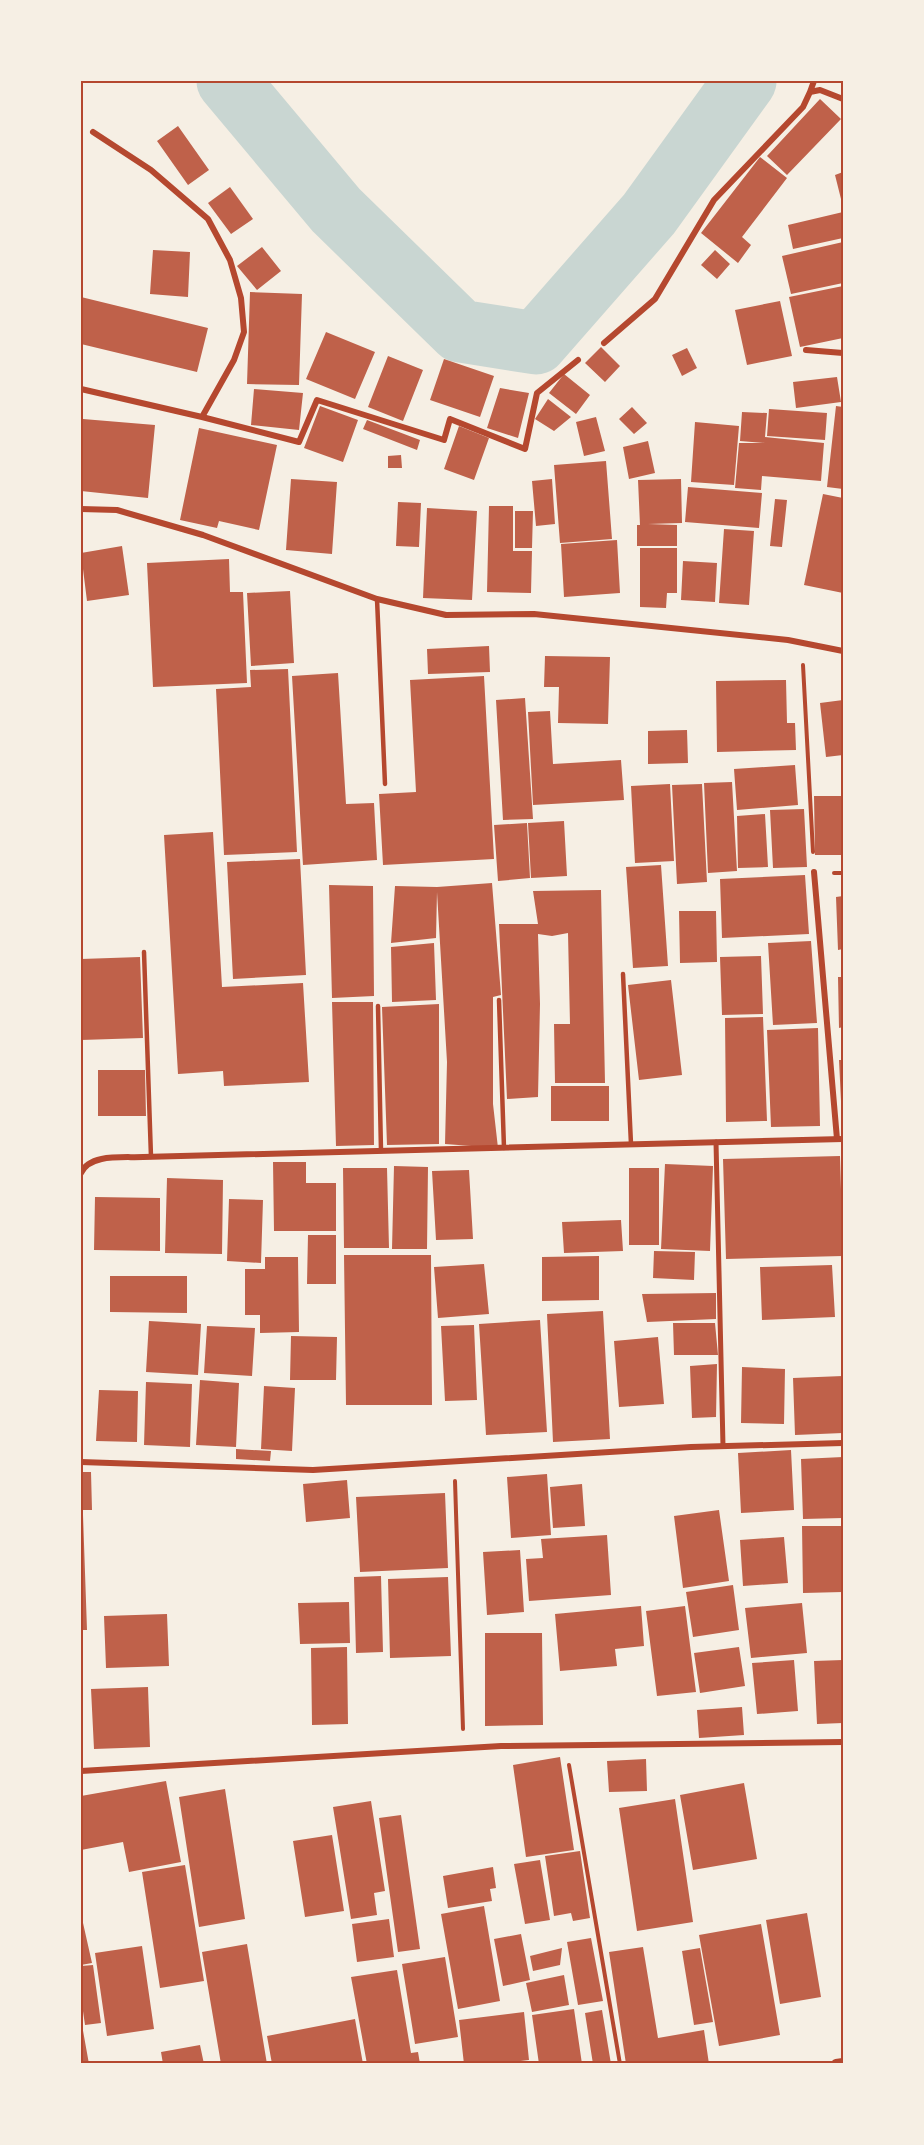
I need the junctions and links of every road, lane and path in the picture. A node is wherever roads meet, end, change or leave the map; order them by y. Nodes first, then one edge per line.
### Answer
1 (814, 81) edge
2 (810, 92) junction
3 (843, 99) edge
4 (93, 132) dead end
5 (603, 344) dead end
6 (806, 350) dead end
7 (843, 353) edge
8 (578, 360) dead end
9 (81, 389) edge
10 (202, 417) junction
11 (81, 508) edge
12 (376, 599) junction
13 (802, 643) junction
14 (843, 651) edge
15 (385, 784) dead end
16 (814, 872) joint
17 (144, 952) dead end
18 (623, 974) dead end
19 (499, 1000) dead end
20 (378, 1006) dead end
21 (840, 1139) edge
22 (716, 1142) junction
23 (631, 1144) junction
24 (504, 1148) junction
25 (381, 1151) junction
26 (152, 1157) junction
27 (81, 1173) edge
28 (843, 1443) edge
29 (723, 1446) junction
30 (81, 1462) edge
31 (455, 1462) junction
32 (843, 1742) edge
33 (566, 1744) junction
34 (464, 1748) junction
35 (81, 1771) edge
36 (843, 2063) edge
37 (620, 2064) edge
38 (837, 2064) edge

1 - 2 street
2 - 3 street
2 - 5 street
4 - 10 street
6 - 7 street
8 - 10 street
9 - 10 street
11 - 12 street
12 - 13 street
12 - 15 lane
13 - 14 street
13 - 16 path
16 - 21 street
17 - 26 lane
18 - 23 lane
19 - 24 lane
20 - 25 lane
21 - 22 street
22 - 23 street
22 - 29 street
23 - 24 street
24 - 25 street
25 - 26 street
26 - 27 street
28 - 29 street
29 - 31 street
30 - 31 street
31 - 34 path
32 - 33 street
33 - 34 street
33 - 37 path
34 - 35 street
36 - 38 street

